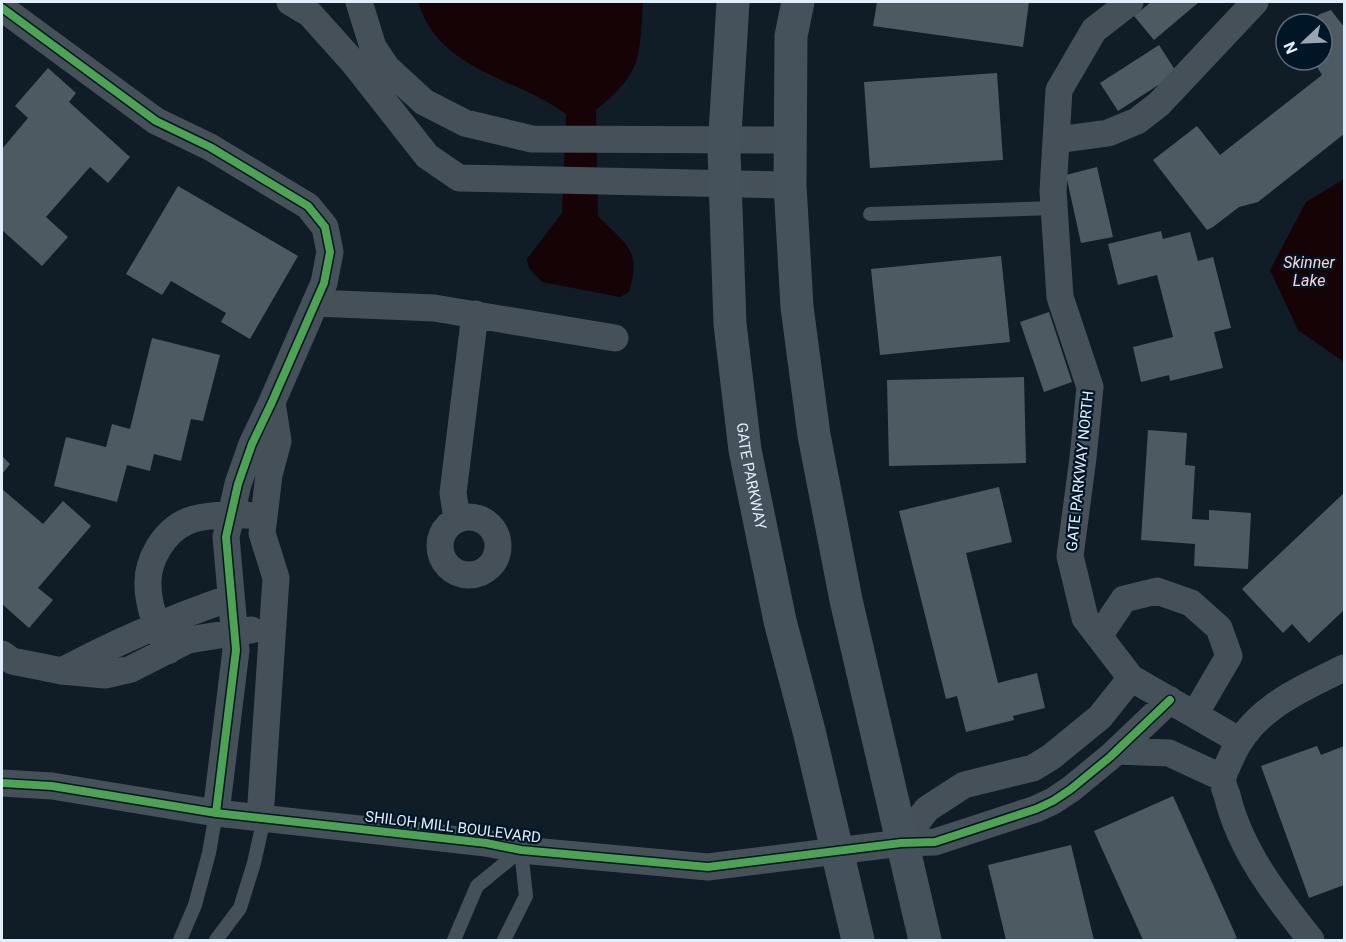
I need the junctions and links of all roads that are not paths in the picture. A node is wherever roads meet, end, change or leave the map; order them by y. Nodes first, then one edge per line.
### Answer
1 (359, 2) edge
2 (733, 2) edge
3 (798, 2) edge
4 (1130, 2) edge
5 (1255, 2) edge
6 (306, 6) edge
7 (2, 8) edge
8 (724, 140) junction
9 (790, 140) junction
10 (1057, 140) junction
11 (724, 183) junction
12 (790, 185) junction
13 (1053, 208) junction
14 (870, 214) dead end
15 (315, 303) junction
16 (475, 314) junction
17 (615, 338) dead end
18 (272, 402) junction
19 (231, 514) junction
20 (263, 516) junction
21 (457, 519) dead end
22 (230, 598) junction
23 (156, 626) junction
24 (273, 626) junction
25 (234, 633) junction
26 (1099, 636) junction
27 (168, 651) junction
28 (2, 654) edge
29 (1344, 668) edge
30 (62, 671) junction
31 (1131, 678) junction
32 (1170, 700) junction
33 (1195, 714) junction
34 (1240, 741) junction
35 (1117, 751) junction
36 (1033, 768) junction
37 (1223, 778) junction
38 (2, 783) edge
39 (1053, 801) junction
40 (216, 813) junction
41 (262, 818) junction
42 (901, 843) junction
43 (521, 850) junction
44 (836, 851) junction
45 (180, 940) edge
46 (216, 940) edge
47 (454, 940) edge
48 (504, 940) edge
49 (858, 940) edge
50 (925, 940) edge
51 (1311, 940) edge

1 - 8 street
2 - 8 main road, GATE PARKWAY
3 - 9 main road
4 - 10 street, GATE PARKWAY NORTH
5 - 10 street
6 - 11 street
7 - 15 street
8 - 9 street
8 - 11 main road, GATE PARKWAY
9 - 12 main road
10 - 13 street, GATE PARKWAY NORTH
11 - 12 street
11 - 44 main road, GATE PARKWAY
12 - 42 main road
13 - 14 lane
13 - 26 street, GATE PARKWAY NORTH
15 - 16 street
15 - 18 street
16 - 17 street
16 - 21 street
18 - 19 street
18 - 20 street
19 - 20 street
19 - 22 street
19 - 23 street
20 - 24 street
22 - 23 street
22 - 25 street
23 - 27 street
23 - 30 street
24 - 25 street
24 - 41 street
25 - 27 street
25 - 40 street
26 - 31 street, GATE PARKWAY NORTH
26 - 33 street
27 - 30 street
28 - 30 street
29 - 34 street
31 - 32 street
31 - 36 street
32 - 33 street
32 - 35 street, SHILOH MILL BOULEVARD
33 - 34 street
34 - 37 street
35 - 37 street
35 - 39 street, SHILOH MILL BOULEVARD
36 - 39 street
36 - 42 street
37 - 51 street
38 - 40 street, SHILOH MILL BOULEVARD
39 - 42 street, SHILOH MILL BOULEVARD
40 - 41 street, SHILOH MILL BOULEVARD
40 - 45 lane
41 - 43 street, SHILOH MILL BOULEVARD
41 - 46 lane
42 - 44 street, SHILOH MILL BOULEVARD
42 - 50 main road
43 - 44 street, SHILOH MILL BOULEVARD
43 - 47 lane
43 - 48 lane
44 - 49 main road, GATE PARKWAY

